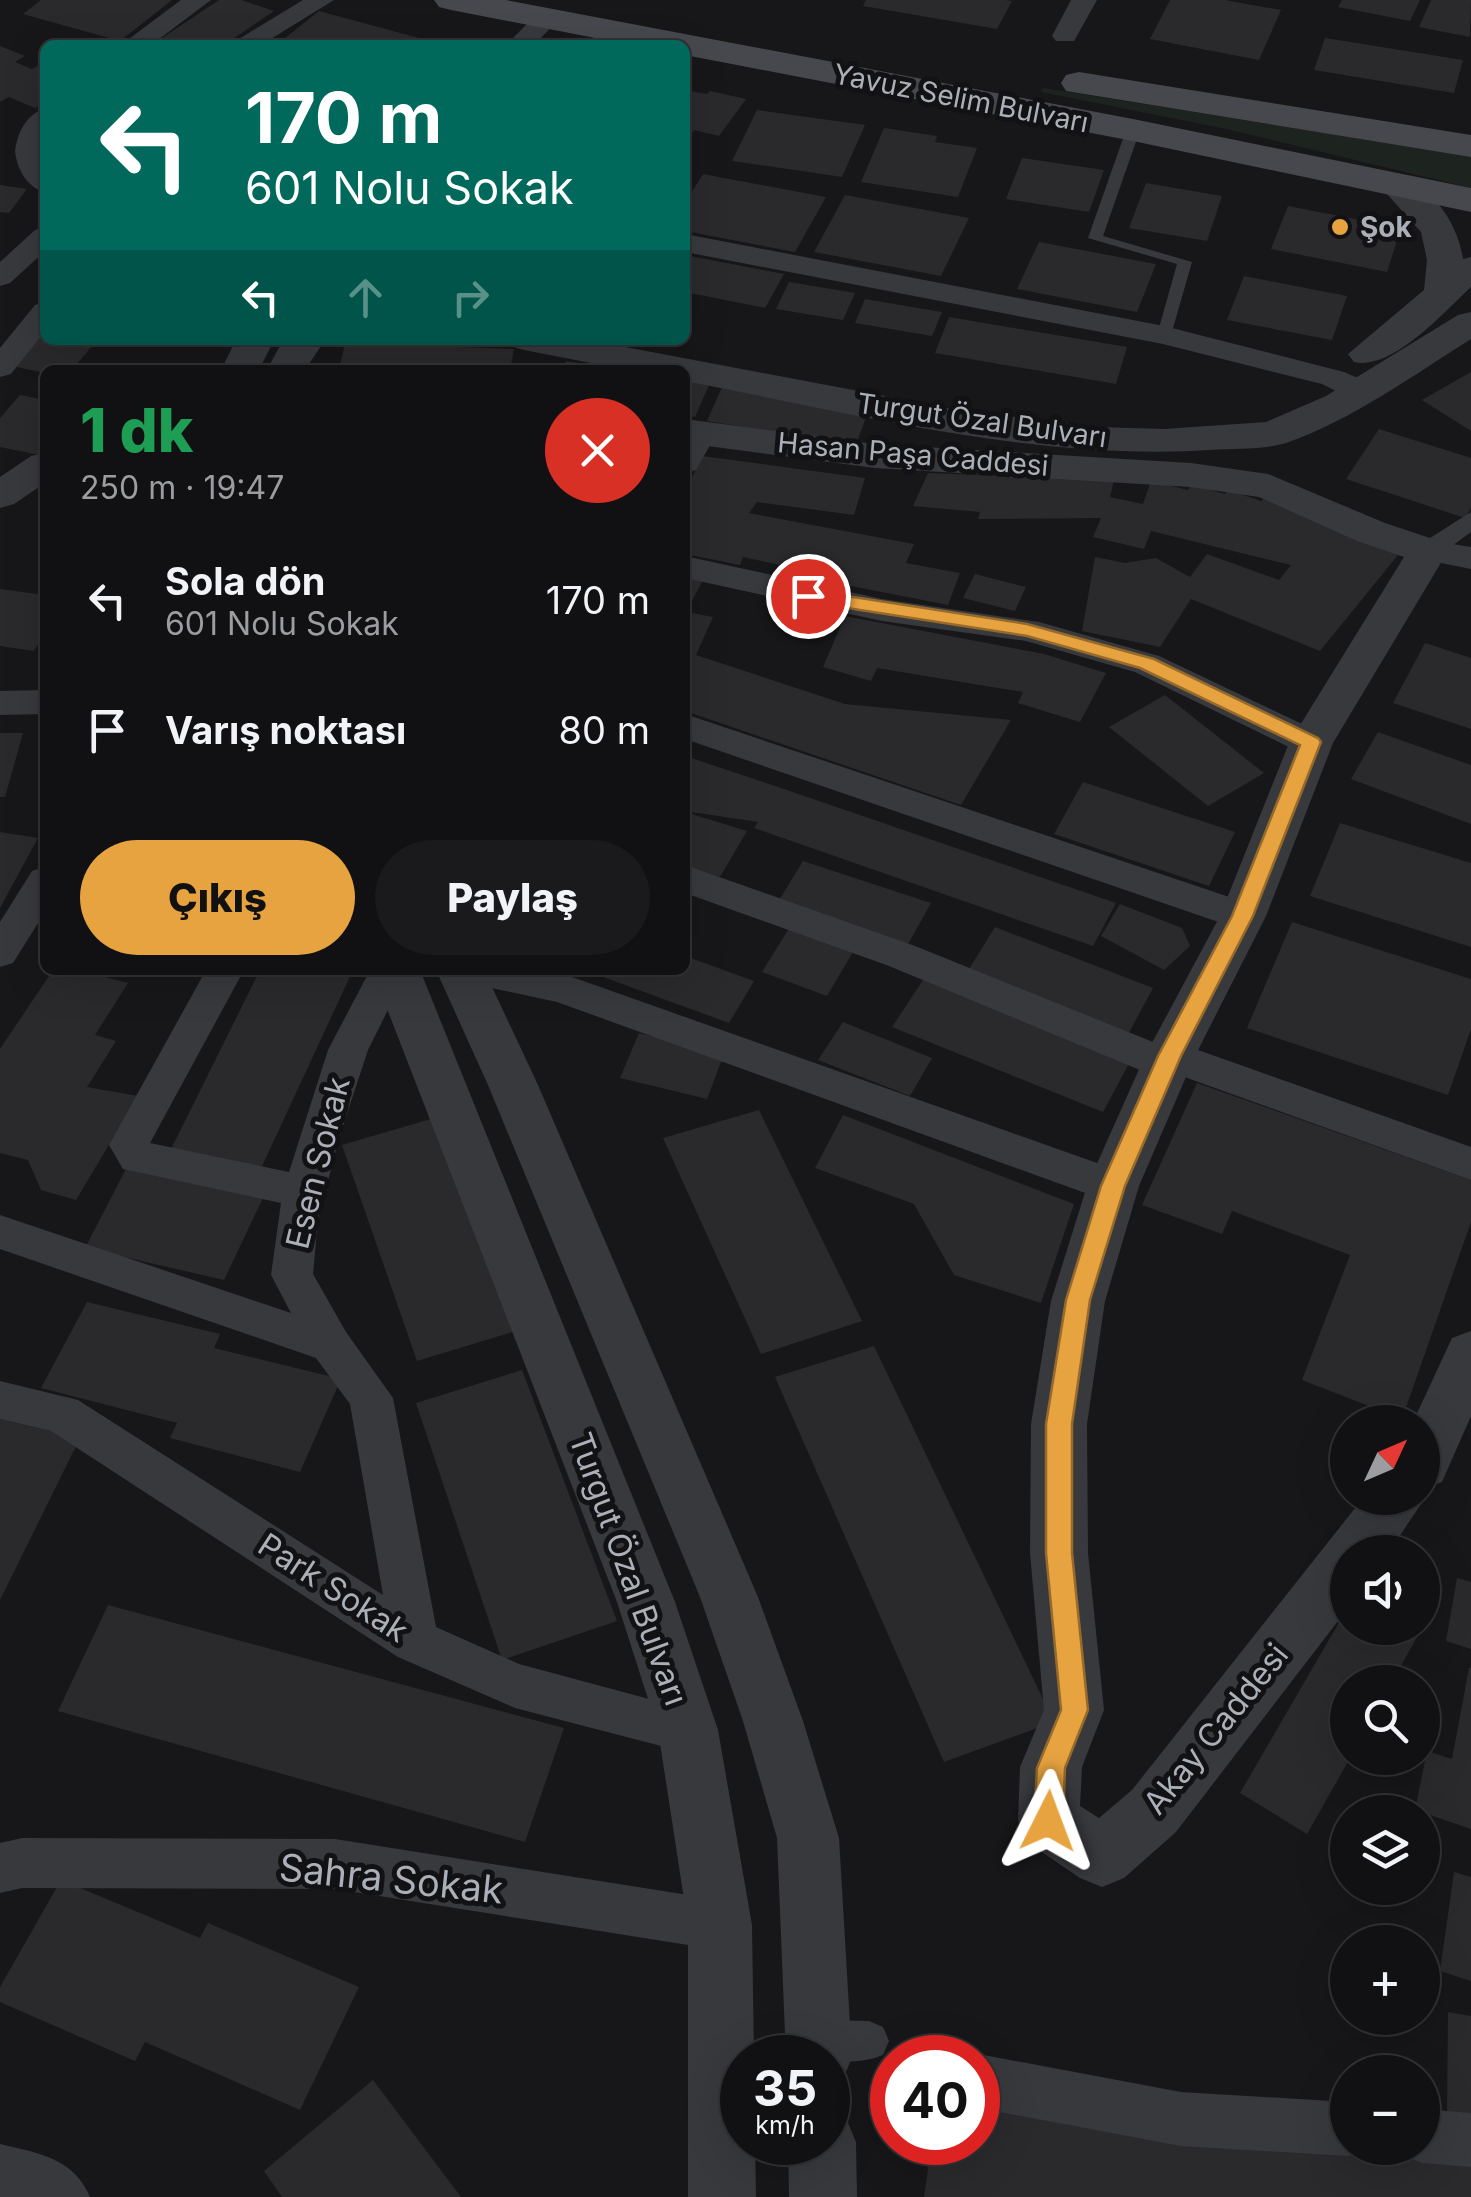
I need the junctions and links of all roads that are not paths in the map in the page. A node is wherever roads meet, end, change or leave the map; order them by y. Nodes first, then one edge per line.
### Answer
1 (198, 0) edge
2 (321, 0) edge
3 (450, 0) edge
4 (632, 0) edge
5 (1084, 0) edge
6 (547, 18) junction
7 (1066, 36) dead end
8 (141, 40) edge
9 (251, 40) edge
10 (524, 40) edge
11 (662, 40) edge
12 (690, 45) edge
13 (908, 52) dead end
14 (1042, 77) dead end
15 (40, 126) edge
16 (1133, 130) junction
17 (0, 139) edge
18 (1471, 146) edge
19 (37, 164) edge
20 (1396, 185) junction
21 (1471, 200) edge
22 (40, 241) edge
23 (690, 244) edge
24 (1471, 268) edge
25 (0, 277) edge
26 (1442, 294) junction
27 (40, 317) edge
28 (1471, 323) edge
29 (1164, 335) junction
30 (690, 340) edge
31 (555, 345) edge
32 (660, 365) edge
33 (0, 368) edge
34 (690, 371) edge
35 (1347, 385) junction
36 (690, 442) edge
37 (40, 468) edge
38 (0, 495) edge
39 (1471, 520) edge
40 (1450, 554) edge
41 (690, 569) edge
42 (40, 702) edge
43 (0, 703) edge
44 (690, 728) edge
45 (1311, 742) junction
46 (690, 881) edge
47 (40, 889) edge
48 (1243, 916) junction
49 (0, 953) edge
50 (222, 975) edge
51 (390, 975) edge
52 (395, 975) edge
53 (462, 975) edge
54 (494, 975) edge
55 (1168, 1060) junction
56 (1471, 1164) edge
57 (1113, 1186) junction
58 (306, 1192) junction
59 (0, 1232) edge
60 (331, 1345) junction
61 (1471, 1354) edge
62 (0, 1400) edge
63 (1440, 1424) edge
64 (1384, 1515) edge
65 (1368, 1535) edge
66 (1330, 1585) edge
67 (415, 1640) junction
68 (688, 1730) junction
69 (0, 1868) edge
70 (720, 1924) junction
71 (835, 2035) edge
72 (1000, 2085) edge
73 (1330, 2127) edge
74 (1440, 2137) edge
75 (1471, 2140) edge
76 (822, 2165) edge
77 (0, 2171) edge
78 (62, 2197) edge
79 (722, 2197) edge
80 (823, 2197) edge

1 - 8 street
2 - 9 street
3 - 6 main road, Yavuz Selim Bulvarı
4 - 13 main road, Yavuz Selim Bulvarı
5 - 7 street
6 - 10 street
6 - 11 main road, Yavuz Selim Bulvarı
12 - 16 main road, Yavuz Selim Bulvarı
14 - 18 main road, Yavuz Selim Bulvarı
15 - 19 street
16 - 20 main road, Yavuz Selim Bulvarı
16 - 29 lane
17 - 19 street
20 - 21 main road, Yavuz Selim Bulvarı
20 - 26 street
22 - 25 street
23 - 29 street
24 - 26 street, Turgut Özal Bulvarı
26 - 35 street, Turgut Özal Bulvarı
27 - 33 street
28 - 35 street, Turgut Özal Bulvarı
29 - 35 street
30 - 35 street, Turgut Özal Bulvarı
31 - 32 street, Turgut Özal Bulvarı
34 - 35 street, Turgut Özal Bulvarı
36 - 40 street, Hasan Paşa Caddesi
37 - 38 street
39 - 40 street
40 - 45 street, Akay Caddesi
41 - 45 street
42 - 43 street
44 - 48 street
45 - 48 street, Akay Caddesi
46 - 55 street
47 - 49 street
48 - 55 street, Akay Caddesi
50 - 58 street
51 - 58 street, Esen Sokak
52 - 68 street, Turgut Özal Bulvarı
53 - 71 street
54 - 57 street
55 - 56 street
55 - 57 street, Akay Caddesi
57 - 66 street, Akay Caddesi
58 - 60 street, Esen Sokak
59 - 60 street
60 - 67 street, Esen Sokak
61 - 63 street
62 - 67 street, Park Sokak
64 - 65 street
67 - 68 street, Park Sokak
68 - 70 street, Turgut Özal Bulvarı
69 - 70 street, Sahra Sokak
70 - 79 street, Turgut Özal Bulvarı
72 - 73 street
74 - 75 street
76 - 80 street
77 - 78 street

